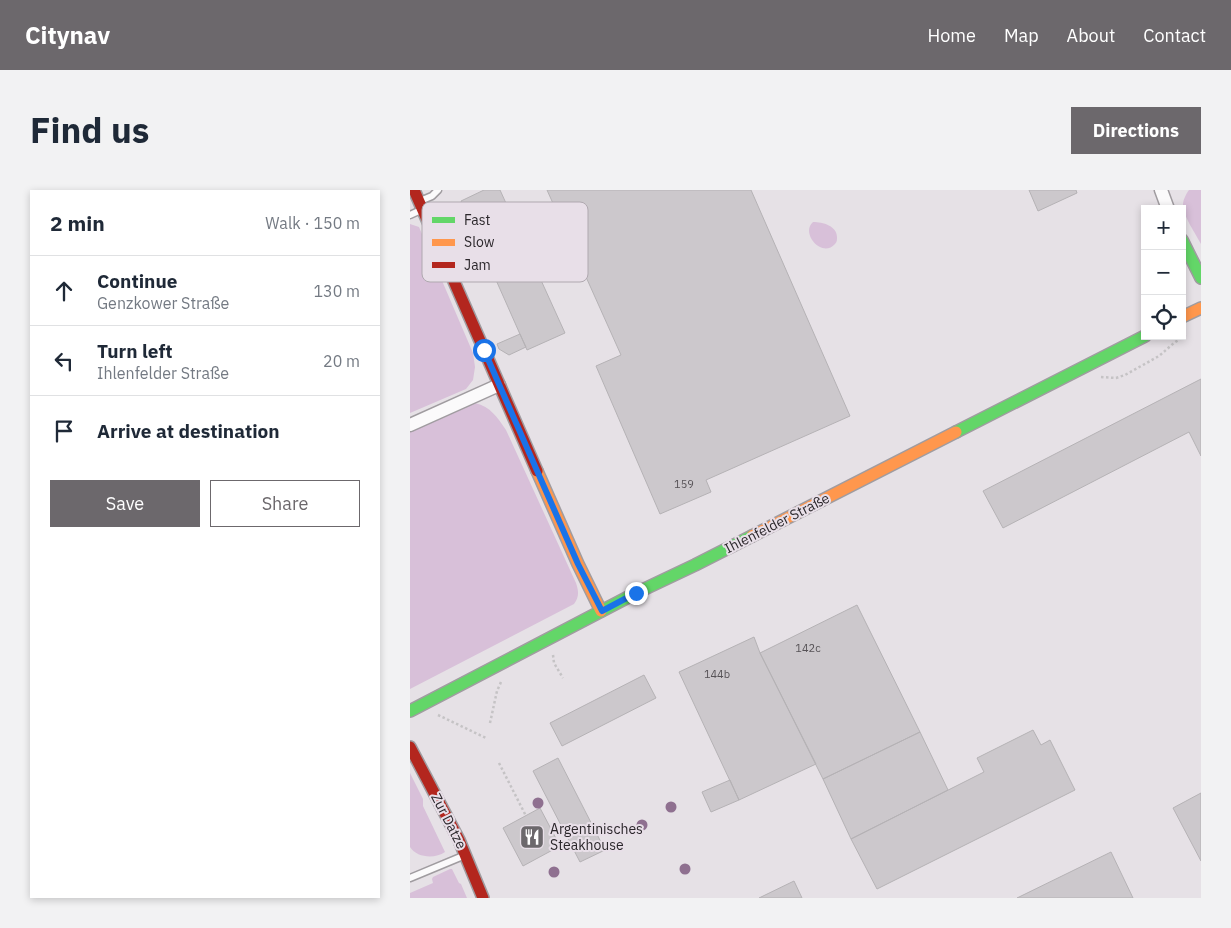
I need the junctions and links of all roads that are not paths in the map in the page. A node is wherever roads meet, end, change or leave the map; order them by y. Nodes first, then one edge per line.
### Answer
1 (414, 190) edge
2 (438, 190) edge
3 (1162, 190) edge
4 (424, 202) edge
5 (420, 205) junction
6 (1167, 205) edge
7 (422, 210) edge
8 (410, 214) edge
9 (1186, 248) edge
10 (1201, 278) edge
11 (454, 282) edge
12 (1201, 308) edge
13 (1186, 315) edge
14 (1141, 338) edge
15 (499, 385) junction
16 (410, 425) edge
17 (602, 611) junction
18 (410, 711) edge
19 (410, 747) edge
20 (466, 854) junction
21 (410, 878) edge
22 (483, 898) edge

1 - 5 main road
2 - 4 lane
3 - 6 street
5 - 7 main road
5 - 8 lane
9 - 10 main road
11 - 15 main road
12 - 13 main road
14 - 17 main road, Ihlenfelder Straße
15 - 16 street
15 - 17 main road
17 - 18 main road, Ihlenfelder Straße
19 - 20 main road, Zur Datze
20 - 21 lane
20 - 22 main road, Zur Datze

